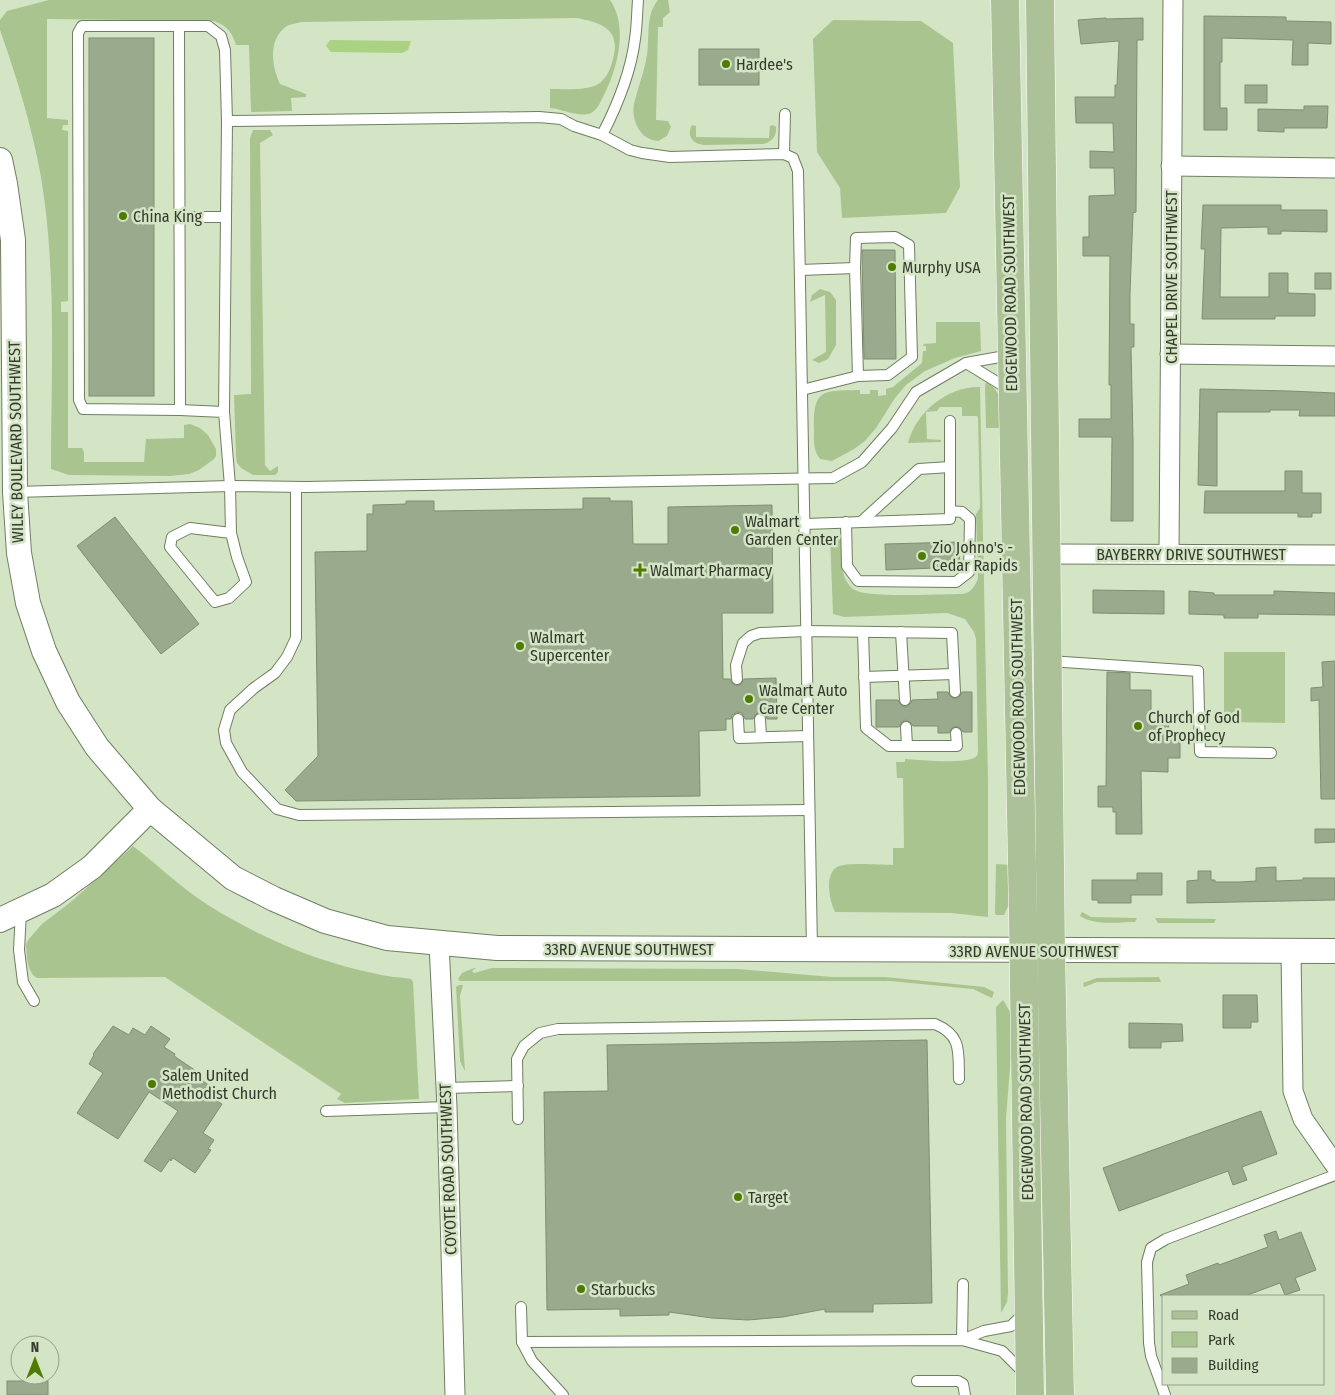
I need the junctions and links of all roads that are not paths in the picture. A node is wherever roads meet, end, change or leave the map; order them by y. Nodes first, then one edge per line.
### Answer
1 (638, 0) edge
2 (1005, 0) edge
3 (1040, 0) edge
4 (1173, 0) edge
5 (179, 26) junction
6 (785, 114) dead end
7 (227, 121) junction
8 (602, 135) junction
9 (784, 154) junction
10 (0, 160) edge
11 (1172, 166) junction
12 (1335, 168) edge
13 (5, 216) edge
14 (179, 217) junction
15 (226, 217) junction
16 (855, 268) junction
17 (800, 270) junction
18 (1170, 354) junction
19 (1011, 355) junction
20 (1335, 356) edge
21 (966, 363) junction
22 (858, 376) junction
23 (802, 390) junction
24 (1012, 391) junction
25 (180, 410) junction
26 (224, 412) junction
27 (950, 421) dead end
28 (950, 468) junction
29 (804, 480) junction
30 (230, 486) junction
31 (296, 487) junction
32 (8, 492) edge
33 (1045, 496) junction
34 (950, 512) junction
35 (862, 521) junction
36 (846, 522) junction
37 (805, 524) junction
38 (231, 532) junction
39 (1169, 553) junction
40 (1048, 554) junction
41 (1335, 555) edge
42 (806, 631) junction
43 (863, 632) junction
44 (901, 632) junction
45 (1048, 661) junction
46 (954, 674) junction
47 (904, 676) junction
48 (864, 677) junction
49 (737, 679) dead end
50 (955, 692) dead end
51 (906, 700) dead end
52 (738, 719) dead end
53 (760, 719) dead end
54 (906, 726) dead end
55 (956, 732) dead end
56 (808, 736) junction
57 (761, 737) junction
58 (907, 746) junction
59 (1272, 753) dead end
60 (150, 809) junction
61 (809, 810) junction
62 (10, 915) edge
63 (439, 944) junction
64 (812, 949) junction
65 (1023, 951) junction
66 (1051, 951) junction
67 (1291, 951) junction
68 (1335, 951) edge
69 (34, 1001) dead end
70 (959, 1079) dead end
71 (518, 1086) junction
72 (446, 1098) junction
73 (326, 1110) dead end
74 (518, 1119) dead end
75 (1335, 1166) edge
76 (963, 1284) dead end
77 (522, 1307) dead end
78 (1029, 1316) junction
79 (962, 1340) junction
80 (522, 1342) junction
81 (917, 1381) dead end
82 (1036, 1390) edge
83 (455, 1395) edge
84 (563, 1395) edge
85 (965, 1395) edge
86 (1060, 1395) edge
87 (1165, 1395) edge

1 - 8 lane
2 - 19 main road, EDGEWOOD ROAD SOUTHWEST
3 - 33 main road, EDGEWOOD ROAD SOUTHWEST
4 - 11 street, CHAPEL DRIVE SOUTHWEST
5 - 7 lane
5 - 14 lane
5 - 25 lane
6 - 9 lane
7 - 8 lane
7 - 15 lane
8 - 9 lane
9 - 17 lane
10 - 13 street, WILEY BOULEVARD SOUTHWEST
11 - 12 street
11 - 18 street, CHAPEL DRIVE SOUTHWEST
13 - 32 street, WILEY BOULEVARD SOUTHWEST
14 - 15 lane
14 - 25 lane
15 - 26 lane
16 - 17 lane
16 - 22 lane
16 - 22 lane
17 - 23 lane
18 - 20 street
18 - 39 street, CHAPEL DRIVE SOUTHWEST
19 - 21 lane
19 - 24 main road, EDGEWOOD ROAD SOUTHWEST
19 - 33 main road
21 - 24 lane
21 - 29 lane
22 - 23 lane
23 - 29 lane
24 - 65 main road, EDGEWOOD ROAD SOUTHWEST
25 - 26 lane
26 - 30 lane
27 - 28 lane
28 - 34 lane
28 - 35 lane
29 - 31 lane
29 - 37 lane
30 - 31 lane
30 - 32 lane
30 - 38 lane
31 - 61 lane
32 - 60 street, WILEY BOULEVARD SOUTHWEST
33 - 40 main road, EDGEWOOD ROAD SOUTHWEST
34 - 35 lane
34 - 36 lane
35 - 36 lane
36 - 37 lane
37 - 42 lane
38 - 38 lane
39 - 40 street, BAYBERRY DRIVE SOUTHWEST
39 - 41 street, BAYBERRY DRIVE SOUTHWEST
40 - 45 main road, EDGEWOOD ROAD SOUTHWEST
42 - 43 lane
42 - 49 lane
42 - 56 lane
43 - 44 lane
43 - 48 lane
44 - 46 lane
44 - 47 lane
45 - 59 lane
45 - 66 main road, EDGEWOOD ROAD SOUTHWEST
46 - 47 lane
46 - 50 lane
47 - 48 lane
47 - 51 lane
48 - 58 lane
52 - 57 lane
53 - 57 lane
54 - 58 lane
55 - 58 lane
56 - 57 lane
56 - 61 lane
60 - 62 street
60 - 63 street, 33RD AVENUE SOUTHWEST
61 - 64 lane
62 - 69 lane
63 - 64 street, 33RD AVENUE SOUTHWEST
63 - 72 street, COYOTE ROAD SOUTHWEST
64 - 65 street, 33RD AVENUE SOUTHWEST
65 - 66 street, 33RD AVENUE SOUTHWEST
65 - 78 main road, EDGEWOOD ROAD SOUTHWEST
66 - 67 street, 33RD AVENUE SOUTHWEST
66 - 86 main road, EDGEWOOD ROAD SOUTHWEST
67 - 68 street, 33RD AVENUE SOUTHWEST
67 - 75 street
70 - 71 lane
71 - 72 lane
71 - 74 lane
72 - 73 lane
72 - 83 street, COYOTE ROAD SOUTHWEST
75 - 87 lane
76 - 79 lane
77 - 80 lane
78 - 79 lane
78 - 82 main road, EDGEWOOD ROAD SOUTHWEST
79 - 80 lane
79 - 82 lane
80 - 84 lane
81 - 85 lane

